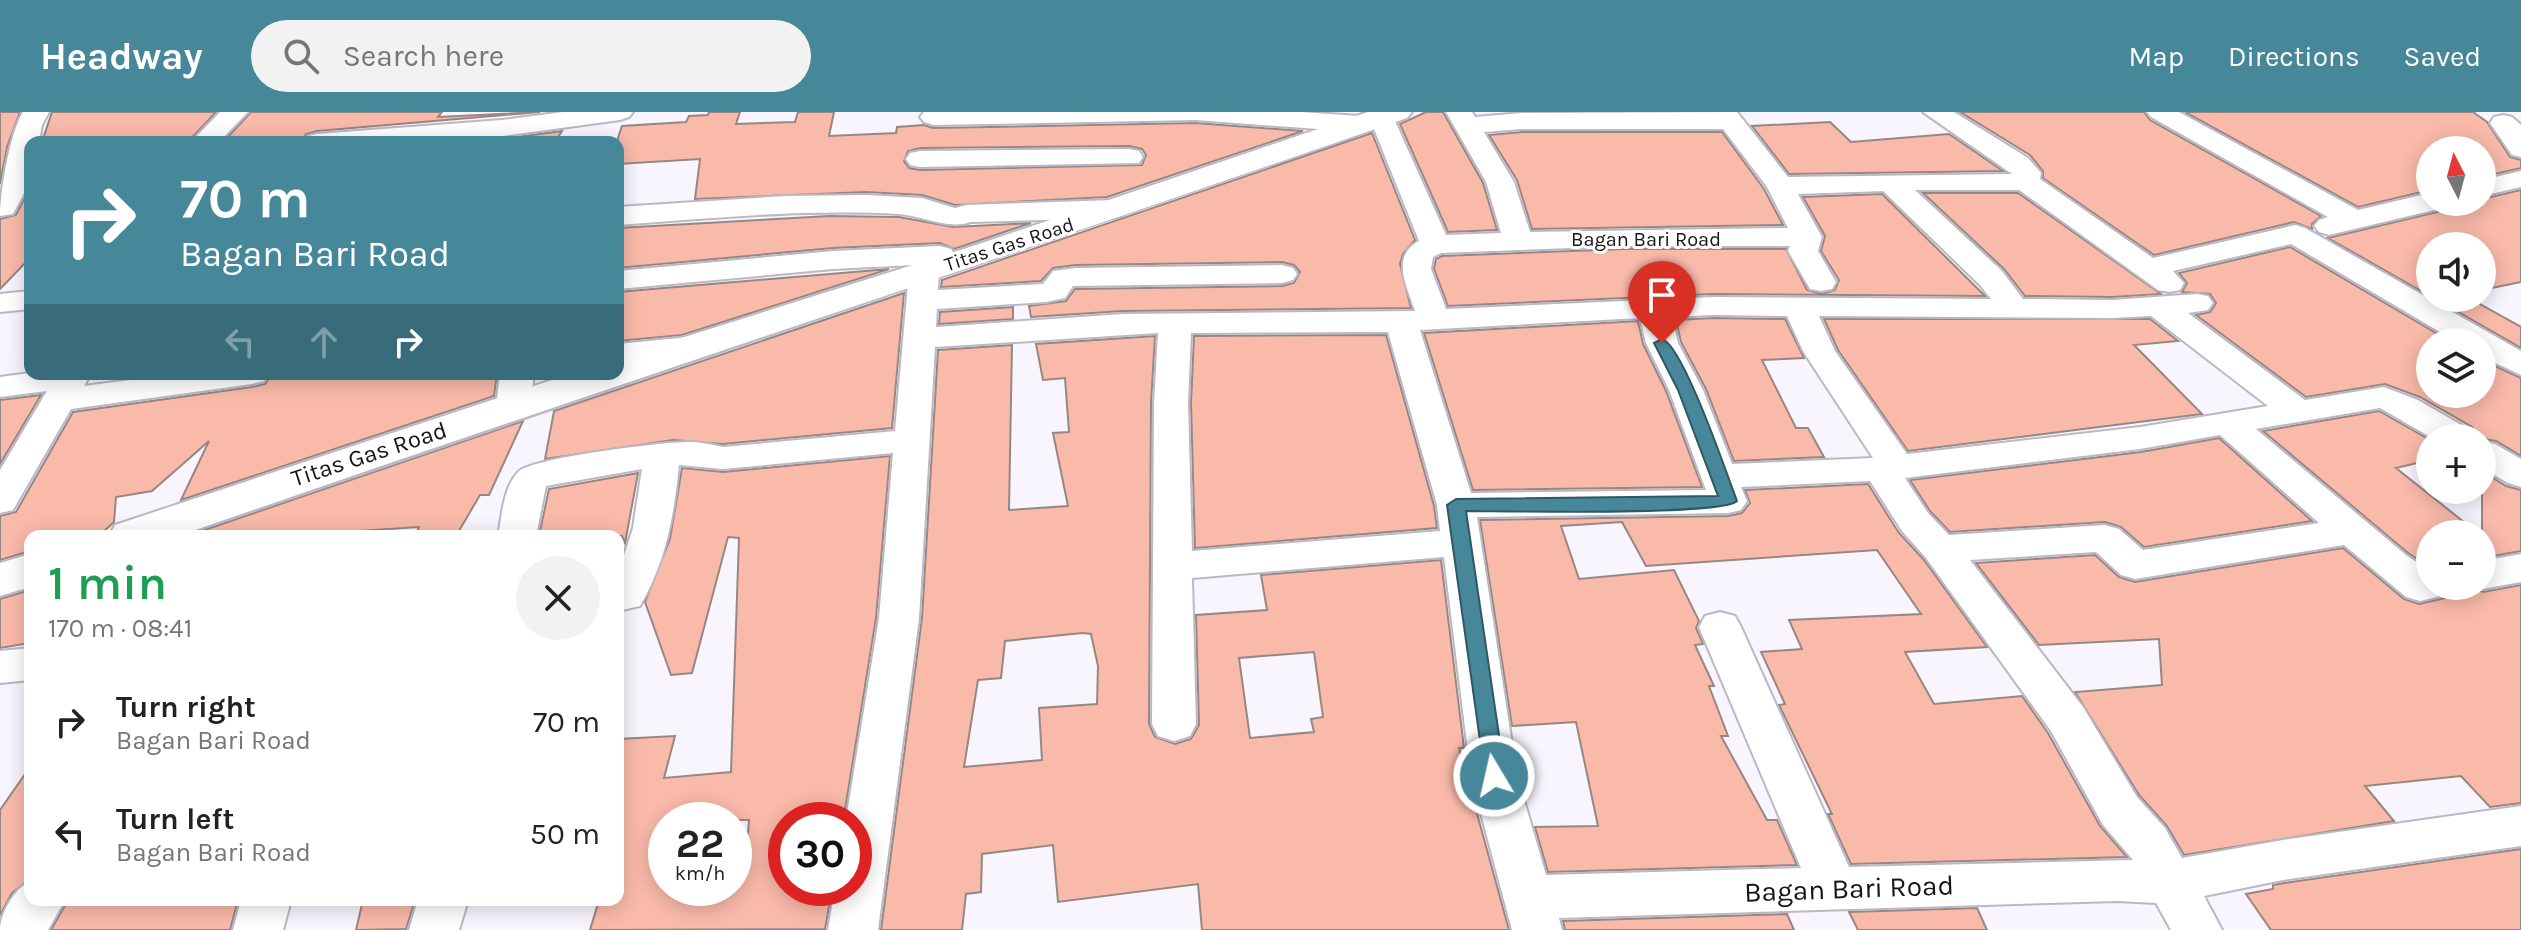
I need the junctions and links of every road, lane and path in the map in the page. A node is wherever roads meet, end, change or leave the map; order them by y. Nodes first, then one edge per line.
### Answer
1 (36, 112) edge
2 (235, 112) edge
3 (620, 112) edge
4 (1144, 112) edge
5 (1936, 112) edge
6 (2197, 112) edge
7 (933, 115) edge
8 (2165, 115) edge
9 (1728, 116) edge
10 (1357, 118) edge
11 (1463, 118) edge
12 (2503, 123) dead end
13 (502, 127) edge
14 (24, 136) edge
15 (24, 136) edge
16 (210, 136) edge
17 (391, 136) edge
18 (2521, 149) edge
19 (1129, 157) junction
20 (24, 158) edge
21 (920, 159) junction
22 (24, 175) edge
23 (2521, 179) edge
24 (2026, 182) junction
25 (1891, 183) junction
26 (2496, 185) edge
27 (1780, 186) junction
28 (2416, 205) edge
29 (911, 207) junction
30 (11, 208) edge
31 (1108, 210) junction
32 (624, 216) edge
33 (956, 218) junction
34 (2354, 220) junction
35 (2295, 234) junction
36 (1807, 237) junction
37 (1519, 242) junction
38 (1435, 244) junction
39 (2148, 268) junction
40 (1282, 274) dead end
41 (624, 279) edge
42 (1821, 282) dead end
43 (929, 287) junction
44 (24, 301) edge
45 (0, 303) edge
46 (1796, 306) junction
47 (2013, 307) junction
48 (2160, 307) junction
49 (1654, 308) junction
50 (1417, 321) junction
51 (1175, 323) junction
52 (2455, 328) edge
53 (689, 347) junction
54 (2496, 351) edge
55 (624, 353) edge
56 (2521, 365) edge
57 (624, 369) edge
58 (142, 380) edge
59 (573, 380) edge
60 (68, 384) edge
61 (0, 387) edge
62 (515, 390) edge
63 (2300, 413) junction
64 (2228, 424) junction
65 (2434, 424) edge
66 (913, 440) junction
67 (662, 456) junction
68 (2496, 460) edge
69 (1889, 468) junction
70 (2521, 475) edge
71 (1719, 476) junction
72 (5, 482) edge
73 (1459, 523) junction
74 (147, 530) edge
75 (518, 530) edge
76 (2351, 531) junction
77 (1940, 549) junction
78 (1172, 566) junction
79 (2521, 568) edge
80 (24, 572) edge
81 (2496, 572) edge
82 (0, 580) edge
83 (2416, 584) edge
84 (624, 594) edge
85 (1720, 627) dead end
86 (24, 665) edge
87 (0, 667) edge
88 (1174, 724) dead end
89 (2521, 826) edge
90 (2168, 882) junction
91 (1835, 889) junction
92 (36, 906) edge
93 (264, 906) edge
94 (441, 906) edge
95 (1533, 914) edge
96 (21, 930) edge
97 (258, 930) edge
98 (434, 930) edge
99 (853, 930) edge
100 (2197, 930) edge

1 - 15 street
2 - 16 street
3 - 13 street
4 - 7 street
4 - 10 street
4 - 19 street
5 - 24 street
6 - 8 street
7 - 21 street
8 - 34 street
9 - 11 street
9 - 27 street
10 - 31 street, Titas Gas Road
10 - 38 street
11 - 37 street
12 - 18 street
13 - 17 street
14 - 20 street
19 - 21 street
19 - 31 street
21 - 29 street
22 - 30 street
23 - 26 street
24 - 25 street
24 - 39 street
25 - 27 street
25 - 47 street
27 - 36 street
28 - 34 street
29 - 32 street
29 - 33 street
31 - 33 street
31 - 43 street, Titas Gas Road
33 - 43 street
34 - 35 street
35 - 39 street
35 - 52 street
36 - 37 street, Bagan Bari Road
36 - 42 street
37 - 38 street, Bagan Bari Road
38 - 50 street, Bagan Bari Road
39 - 48 street
40 - 43 street
41 - 43 street
43 - 51 street
43 - 53 street, Titas Gas Road
43 - 66 street
44 - 45 street
46 - 47 street
46 - 49 street
46 - 69 street
47 - 48 street
48 - 63 street
49 - 50 street
49 - 71 street
50 - 51 street
50 - 73 street, Bagan Bari Road
51 - 78 street
53 - 55 street
53 - 57 street, Titas Gas Road
54 - 56 street
58 - 60 street
59 - 62 street, Titas Gas Road
60 - 61 street
60 - 72 street
62 - 74 street, Titas Gas Road
63 - 64 street
63 - 65 street
64 - 69 street
64 - 76 street
66 - 67 street
66 - 99 street
67 - 75 street
67 - 84 street
68 - 70 street
69 - 71 street
69 - 77 street
71 - 73 street
73 - 78 street
73 - 95 street, Bagan Bari Road
76 - 77 street
76 - 83 street
77 - 90 street
78 - 88 street
79 - 81 street
80 - 82 street
85 - 91 street
86 - 87 street
89 - 90 street, Bagan Bari Road
90 - 91 street, Bagan Bari Road
90 - 100 street
91 - 95 street, Bagan Bari Road
92 - 96 street
93 - 97 street
94 - 98 street

